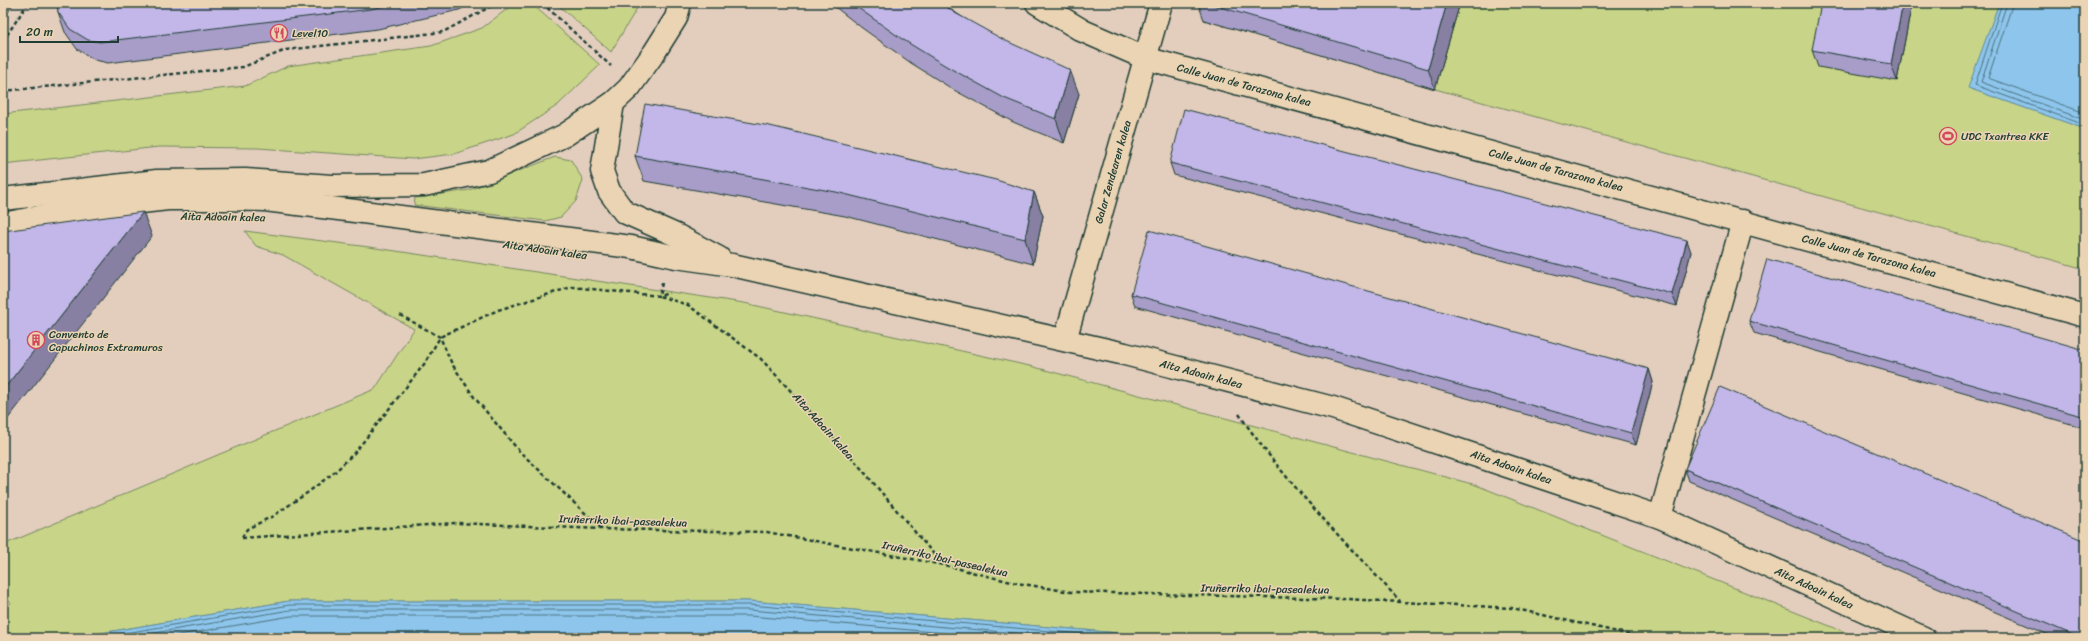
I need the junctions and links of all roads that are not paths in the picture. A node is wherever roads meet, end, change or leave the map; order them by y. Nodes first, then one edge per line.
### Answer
1 (680, 3) edge
2 (1037, 3) edge
3 (1161, 3) edge
4 (1145, 58) junction
5 (613, 103) junction
6 (3, 198) edge
7 (1743, 221) junction
8 (3, 224) edge
9 (732, 265) junction
10 (2085, 316) edge
11 (1065, 340) junction
12 (1660, 517) junction
13 (1924, 638) edge

1 - 5 street
2 - 4 street, Calle Juan de Tarazona kalea
3 - 4 street, Galar Zendearen kalea
4 - 7 street, Calle Juan de Tarazona kalea
4 - 11 street, Galar Zendearen kalea
5 - 6 street
5 - 9 street, Aita Adoain kalea
7 - 10 street, Calle Juan de Tarazona kalea
7 - 12 street
8 - 9 street, Aita Adoain kalea
9 - 11 street, Aita Adoain kalea
11 - 12 street, Aita Adoain kalea
12 - 13 street, Aita Adoain kalea

